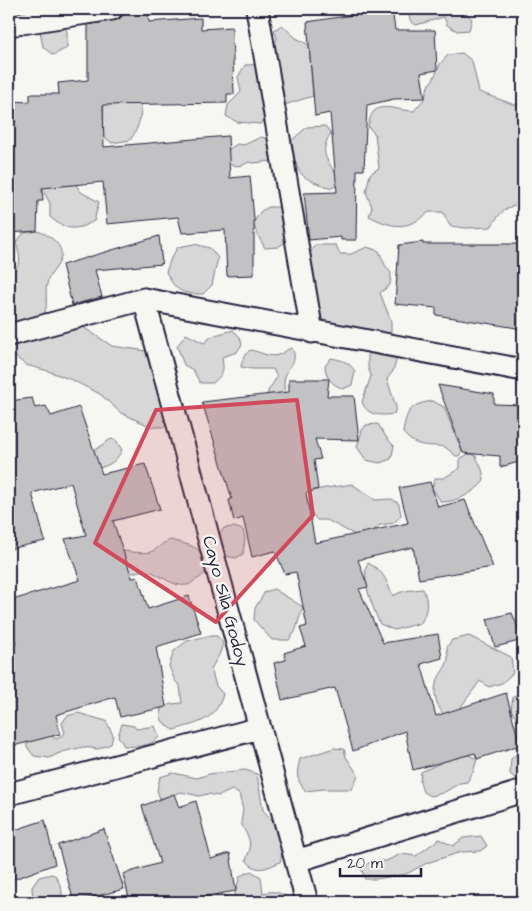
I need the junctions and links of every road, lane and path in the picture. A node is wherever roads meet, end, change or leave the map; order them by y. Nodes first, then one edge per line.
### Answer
1 (112, 9) edge
2 (257, 9) edge
3 (18, 19) edge
4 (144, 299) junction
5 (312, 332) junction
6 (9, 335) edge
7 (523, 370) edge
8 (260, 728) junction
9 (523, 791) edge
10 (9, 794) edge
11 (296, 861) junction
12 (307, 902) edge

1 - 3 street
2 - 5 street
4 - 5 street
4 - 6 street
4 - 8 street, Cayo Sila Godoy
5 - 7 street
8 - 10 street
8 - 11 street, Cayo Sila Godoy
9 - 11 street
11 - 12 street, Cayo Sila Godoy

